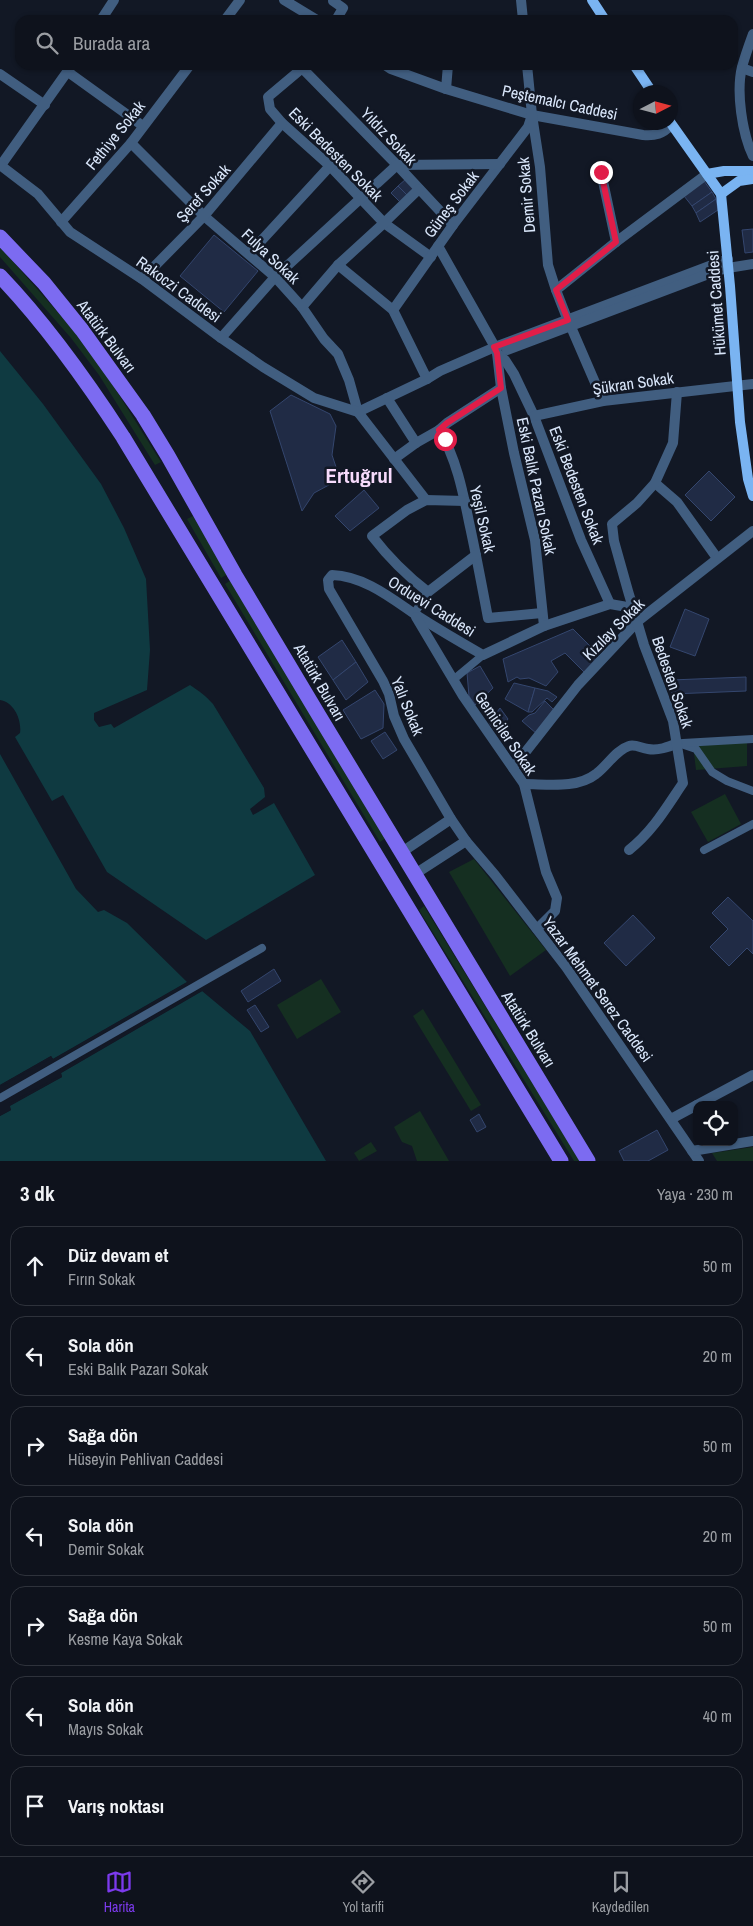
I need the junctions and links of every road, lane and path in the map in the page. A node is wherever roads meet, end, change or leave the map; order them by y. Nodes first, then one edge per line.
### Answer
1 (114, 0) edge
2 (240, 0) edge
3 (334, 0) edge
4 (521, 0) edge
5 (592, 0) edge
6 (288, 1) edge
7 (104, 15) edge
8 (229, 15) edge
9 (309, 15) edge
10 (339, 15) edge
11 (522, 15) edge
12 (602, 15) edge
13 (753, 34) edge
14 (742, 68) junction
15 (69, 70) edge
16 (73, 70) edge
17 (186, 70) edge
18 (300, 70) edge
19 (307, 70) edge
20 (397, 70) edge
21 (448, 70) edge
22 (528, 70) edge
23 (637, 70) edge
24 (753, 72) edge
25 (0, 74) edge
26 (647, 85) edge
27 (446, 90) junction
28 (44, 106) junction
29 (532, 115) junction
30 (282, 123) junction
31 (143, 126) junction
32 (665, 130) edge
33 (675, 130) edge
34 (130, 143) junction
35 (753, 156) edge
36 (500, 164) junction
37 (0, 165) edge
38 (397, 165) junction
39 (330, 166) junction
40 (753, 171) edge
41 (601, 172) dead end
42 (707, 174) junction
43 (753, 179) edge
44 (419, 189) junction
45 (721, 194) junction
46 (360, 198) junction
47 (204, 216) junction
48 (61, 222) junction
49 (384, 223) junction
50 (453, 225) junction
51 (0, 237) edge
52 (616, 242) junction
53 (438, 246) junction
54 (249, 254) junction
55 (432, 257) junction
56 (728, 264) junction
57 (753, 264) edge
58 (338, 265) junction
59 (0, 276) edge
60 (275, 277) junction
61 (142, 279) junction
62 (556, 290) junction
63 (302, 307) junction
64 (393, 310) junction
65 (569, 323) junction
66 (221, 338) junction
67 (496, 350) junction
68 (427, 379) junction
69 (753, 384) edge
70 (737, 386) junction
71 (501, 388) junction
72 (677, 392) junction
73 (387, 398) junction
74 (603, 401) junction
75 (358, 412) junction
76 (534, 416) junction
77 (439, 430) junction
78 (416, 442) junction
79 (394, 459) junction
80 (654, 483) junction
81 (753, 496) edge
82 (426, 500) junction
83 (465, 501) junction
84 (753, 531) edge
85 (476, 555) junction
86 (717, 558) junction
87 (328, 580) joint
88 (428, 592) junction
89 (610, 604) junction
90 (633, 608) junction
91 (542, 613) junction
92 (414, 614) junction
93 (638, 621) junction
94 (544, 626) junction
95 (484, 655) junction
96 (453, 680) junction
97 (753, 739) edge
98 (678, 743) junction
99 (513, 768) junction
100 (524, 784) junction
101 (753, 792) edge
102 (451, 819) junction
103 (753, 824) edge
104 (466, 841) junction
105 (629, 850) dead end
106 (704, 850) dead end
107 (402, 852) junction
108 (382, 865) junction
109 (414, 874) junction
110 (394, 886) junction
111 (537, 929) junction
112 (262, 948) dead end
113 (753, 1075) edge
114 (0, 1098) edge
115 (704, 1101) edge
116 (693, 1107) edge
117 (671, 1119) junction
118 (753, 1141) edge
119 (692, 1150) junction
120 (561, 1161) edge
121 (588, 1161) edge
122 (699, 1161) edge

1 - 7 street
2 - 8 street
3 - 10 street
4 - 11 street
5 - 12 main road
6 - 9 street
13 - 14 street
14 - 24 street
14 - 35 street
15 - 28 street
16 - 31 street
17 - 31 street, Fethiye Sokak
18 - 30 street, Eski Bedesten Sokak
19 - 38 street, Yıldız Sokak
20 - 27 street, Peştemalcı Caddesi
21 - 27 street
22 - 29 street, Demir Sokak
23 - 26 main road
25 - 28 street
27 - 29 street, Peştemalcı Caddesi
28 - 37 street
29 - 32 street, Peştemalcı Caddesi
29 - 36 street, Güneş Sokak
29 - 62 street, Demir Sokak
30 - 39 street, Eski Bedesten Sokak
30 - 47 street, Şeref Sokak
31 - 34 street, Fethiye Sokak
33 - 42 main road, Hükümet Caddesi
34 - 47 street, Fulya Sokak
34 - 48 street, Fethiye Sokak
36 - 38 street
36 - 50 street, Güneş Sokak
37 - 48 street, Rakoczi Caddesi
38 - 44 street, Yıldız Sokak
38 - 46 street
39 - 46 street, Eski Bedesten Sokak
39 - 54 street
40 - 42 main road
41 - 52 street
42 - 45 main road, Hükümet Caddesi
42 - 52 street
43 - 45 main road
44 - 49 street
44 - 50 street, Yıldız Sokak
45 - 56 main road, Hükümet Caddesi
46 - 49 street, Eski Bedesten Sokak
46 - 60 street
47 - 54 street, Fulya Sokak
47 - 61 street, Şeref Sokak
48 - 61 street, Rakoczi Caddesi
49 - 55 street, Eski Bedesten Sokak
49 - 58 street
50 - 53 street, Güneş Sokak
51 - 107 main road, Atatürk Bulvarı
52 - 62 street
53 - 55 street, Güneş Sokak
53 - 67 street, Eski Bedesten Sokak
54 - 60 street, Fulya Sokak
55 - 64 street, Güneş Sokak
56 - 57 street
56 - 65 street
56 - 70 main road, Hükümet Caddesi
58 - 63 street
58 - 64 street
59 - 108 main road
60 - 63 street, Fulya Sokak
60 - 66 street
61 - 66 street, Rakoczi Caddesi
62 - 65 street, Demir Sokak
63 - 75 street, Fulya Sokak
64 - 68 street
65 - 67 street
65 - 74 street, Demir Sokak
66 - 75 street, Rakoczi Caddesi
67 - 68 street
67 - 71 street, Eski Balık Pazarı Sokak
67 - 76 street, Eski Bedesten Sokak
68 - 73 street
69 - 70 street, Şükran Sokak
70 - 72 street, Şükran Sokak
70 - 81 main road, Hükümet Caddesi
71 - 77 street
71 - 91 street, Eski Balık Pazarı Sokak
72 - 74 street, Şükran Sokak
72 - 80 street
73 - 75 street
73 - 78 street
74 - 76 street, Şükran Sokak
75 - 79 street
76 - 89 street, Eski Bedesten Sokak
77 - 78 street
77 - 83 street, Yeşil Sokak
78 - 79 street
79 - 82 street
80 - 86 street
80 - 90 street, Bedesten Sokak
82 - 83 street
82 - 88 street
83 - 85 street, Yeşil Sokak
84 - 86 street, Kızılay Sokak
85 - 88 street
85 - 91 street, Yeşil Sokak
86 - 93 street, Kızılay Sokak
87 - 92 street, Orduevi Caddesi
87 - 102 street, Yalı Sokak
88 - 92 street
89 - 90 street, Orduevi Caddesi
89 - 94 street, Orduevi Caddesi
90 - 93 street, Bedesten Sokak
91 - 94 street, Eski Balık Pazarı Sokak
92 - 95 street, Orduevi Caddesi
92 - 96 street, Gemiciler Sokak
93 - 98 street, Bedesten Sokak
93 - 99 street, Kızılay Sokak
94 - 95 street, Orduevi Caddesi
95 - 96 street
96 - 99 street, Gemiciler Sokak
97 - 98 street
98 - 100 street
98 - 101 street
98 - 105 street, Bedesten Sokak
99 - 100 street, Gemiciler Sokak
100 - 111 street, Gemiciler Sokak
102 - 104 street, Yalı Sokak
102 - 107 street
103 - 106 street
104 - 109 street
104 - 111 street, Yazar Mehmet Serez Caddesi
107 - 108 main road
107 - 109 main road, Atatürk Bulvarı
108 - 110 main road
109 - 110 main road
109 - 121 main road, Atatürk Bulvarı
110 - 120 main road
111 - 117 street, Yazar Mehmet Serez Caddesi
112 - 114 street
113 - 115 street
116 - 117 street
117 - 119 street, Yazar Mehmet Serez Caddesi
118 - 119 street
119 - 122 street, Yazar Mehmet Serez Caddesi

